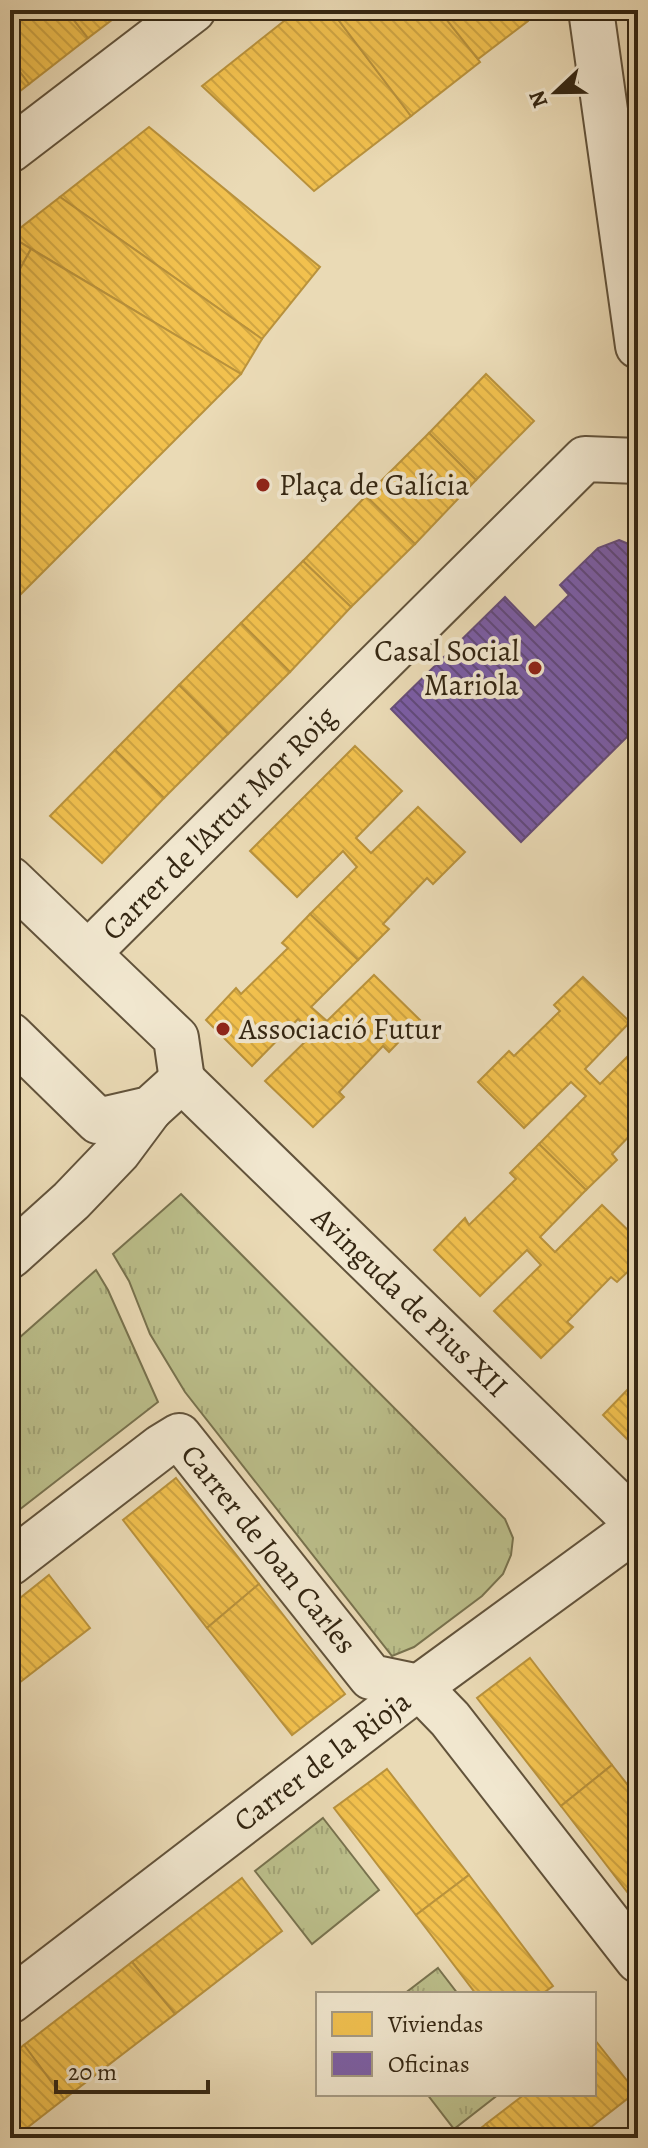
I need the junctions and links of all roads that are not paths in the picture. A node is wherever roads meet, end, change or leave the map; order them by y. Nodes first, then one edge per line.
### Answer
1 (193, 10) edge
2 (591, 10) edge
3 (10, 150) edge
4 (638, 346) edge
5 (638, 461) edge
6 (10, 879) edge
7 (88, 953) junction
8 (10, 1035) edge
9 (182, 1080) junction
10 (150, 1109) junction
11 (10, 1256) edge
12 (638, 1526) edge
13 (10, 1563) edge
14 (419, 1687) junction
15 (638, 1960) edge
16 (10, 2001) edge

1 - 3 street
2 - 4 street
5 - 7 street, Carrer de l'Artur Mor Roig
6 - 7 street
7 - 9 street
8 - 10 street
9 - 10 street
9 - 12 street, Avinguda de Pius XII
10 - 11 street
12 - 14 street, Carrer de la Rioja
13 - 14 street, Carrer de Joan Carles
14 - 15 street
14 - 16 street, Carrer de la Rioja

